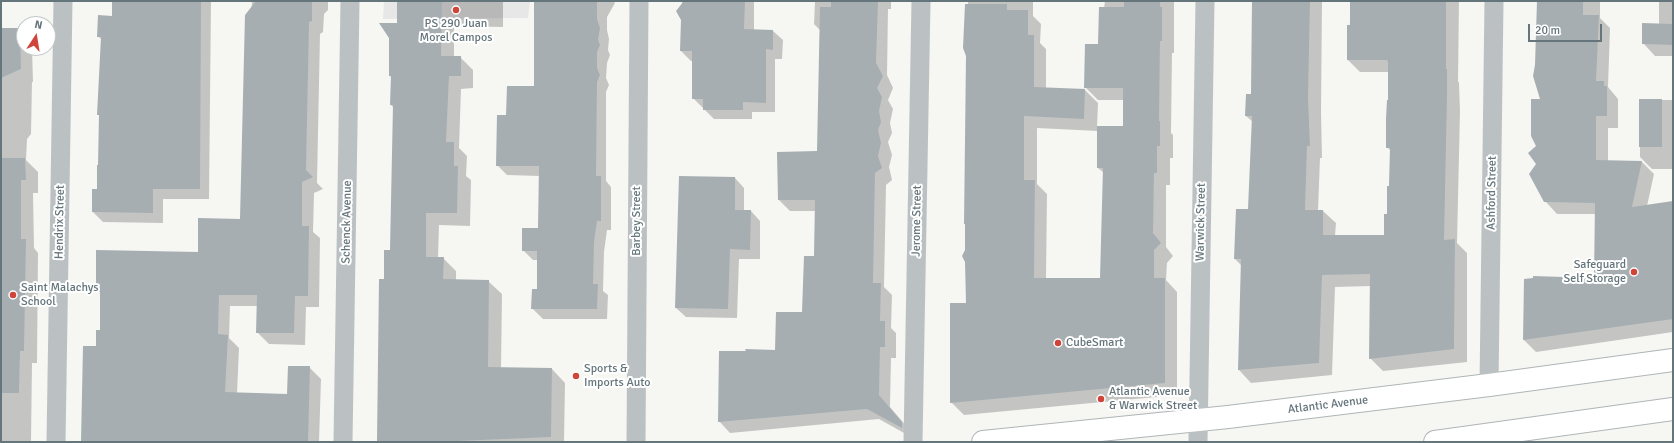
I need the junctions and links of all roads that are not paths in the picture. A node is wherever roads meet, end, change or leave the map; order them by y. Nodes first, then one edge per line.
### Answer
1 (63, 1) edge
2 (350, 1) edge
3 (639, 1) edge
4 (921, 1) edge
5 (1205, 1) edge
6 (1494, 1) edge
7 (1673, 360) edge
8 (1489, 385) junction
9 (1673, 409) edge
10 (1198, 420) junction
11 (1460, 440) edge
12 (56, 442) edge
13 (343, 442) edge
14 (636, 442) edge
15 (913, 442) edge
16 (983, 442) edge
17 (1198, 442) edge
18 (1435, 442) edge

1 - 12 street, Hendrix Street
2 - 13 street, Schenck Avenue
3 - 14 street, Barbey Street
4 - 15 street, Jerome Street
5 - 10 street, Warwick Street
6 - 8 street, Ashford Street
7 - 8 main road, Atlantic Avenue
8 - 10 main road, Atlantic Avenue
9 - 11 main road
10 - 16 main road, Atlantic Avenue
10 - 17 street, Warwick Street
11 - 18 main road

